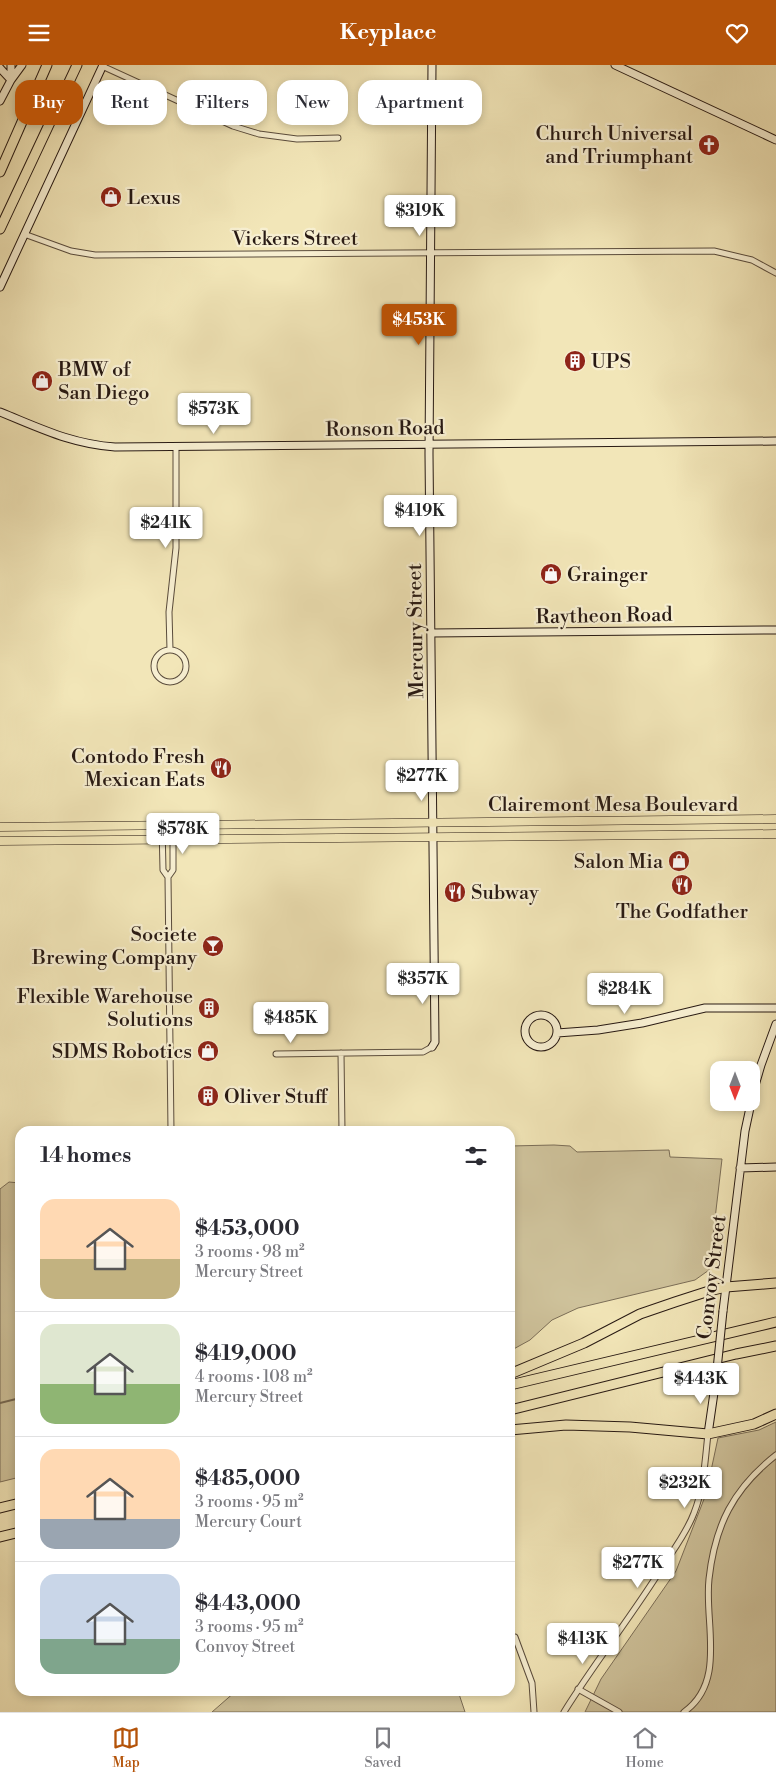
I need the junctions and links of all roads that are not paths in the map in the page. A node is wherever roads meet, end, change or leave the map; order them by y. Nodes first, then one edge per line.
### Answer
1 (11, 65) edge
2 (22, 65) edge
3 (47, 65) edge
4 (77, 65) edge
5 (432, 65) edge
6 (615, 65) edge
7 (102, 66) edge
8 (0, 68) edge
9 (0, 77) edge
10 (10, 80) junction
11 (0, 101) edge
12 (338, 138) dead end
13 (776, 139) edge
14 (0, 172) edge
15 (0, 229) edge
16 (24, 234) junction
17 (431, 252) junction
18 (776, 273) edge
19 (0, 287) edge
20 (0, 412) edge
21 (776, 441) edge
22 (430, 444) junction
23 (176, 447) junction
24 (776, 630) edge
25 (432, 633) junction
26 (170, 650) junction
27 (776, 819) edge
28 (433, 821) junction
29 (162, 825) junction
30 (173, 825) junction
31 (0, 827) edge
32 (776, 834) edge
33 (433, 837) junction
34 (173, 838) junction
35 (162, 839) junction
36 (0, 841) edge
37 (168, 877) junction
38 (776, 1008) edge
39 (776, 1023) edge
40 (557, 1033) junction
41 (432, 1047) joint
42 (341, 1053) junction
43 (276, 1055) dead end
44 (760, 1069) edge
45 (749, 1111) edge
46 (171, 1126) edge
47 (342, 1126) edge
48 (776, 1167) edge
49 (740, 1168) junction
50 (776, 1283) edge
51 (726, 1287) junction
52 (776, 1322) edge
53 (776, 1346) edge
54 (515, 1372) edge
55 (515, 1384) edge
56 (515, 1409) edge
57 (776, 1414) edge
58 (515, 1430) edge
59 (708, 1434) junction
60 (776, 1455) edge
61 (15, 1504) edge
62 (0, 1507) edge
63 (15, 1532) edge
64 (0, 1537) edge
65 (515, 1637) dead end
66 (578, 1689) junction
67 (534, 1712) edge
68 (564, 1712) edge
69 (619, 1712) edge
70 (684, 1712) edge

1 - 10 street
2 - 10 street
3 - 14 highway
4 - 15 highway
5 - 17 street, Mercury Street
6 - 13 street
7 - 12 street
7 - 16 street
8 - 10 street
9 - 10 street
10 - 11 street
16 - 17 street, Vickers Street
16 - 19 street
17 - 18 street, Vickers Street
17 - 22 street, Mercury Street
20 - 23 street, Ronson Road
21 - 22 street, Ronson Road
22 - 23 street, Ronson Road
22 - 25 street, Mercury Street
23 - 26 street
24 - 25 street, Raytheon Road
25 - 28 street, Mercury Street
26 - 26 street
27 - 28 main road, Clairemont Mesa Boulevard
28 - 30 main road, Clairemont Mesa Boulevard
28 - 33 street, Mercury Street
29 - 30 main road, Clairemont Mesa Boulevard
29 - 31 main road, Clairemont Mesa Boulevard
29 - 35 street
30 - 34 street
32 - 33 main road, Clairemont Mesa Boulevard
33 - 34 main road, Clairemont Mesa Boulevard
33 - 41 street, Mercury Street
34 - 35 main road, Clairemont Mesa Boulevard
34 - 37 street
35 - 36 main road, Clairemont Mesa Boulevard
35 - 37 street
37 - 46 street
38 - 40 street
39 - 44 street, Convoy Street
40 - 40 street
41 - 42 street
42 - 43 street
42 - 47 street
45 - 49 street, Convoy Street
48 - 49 street
49 - 51 street, Convoy Street
50 - 51 highway
51 - 54 highway
51 - 59 street, Convoy Street, bridge
52 - 55 highway
53 - 56 highway
57 - 59 highway
58 - 59 highway
59 - 66 street, Convoy Street
60 - 70 street
61 - 62 highway
63 - 64 highway
65 - 67 street
66 - 68 street, Convoy Street
66 - 69 street

